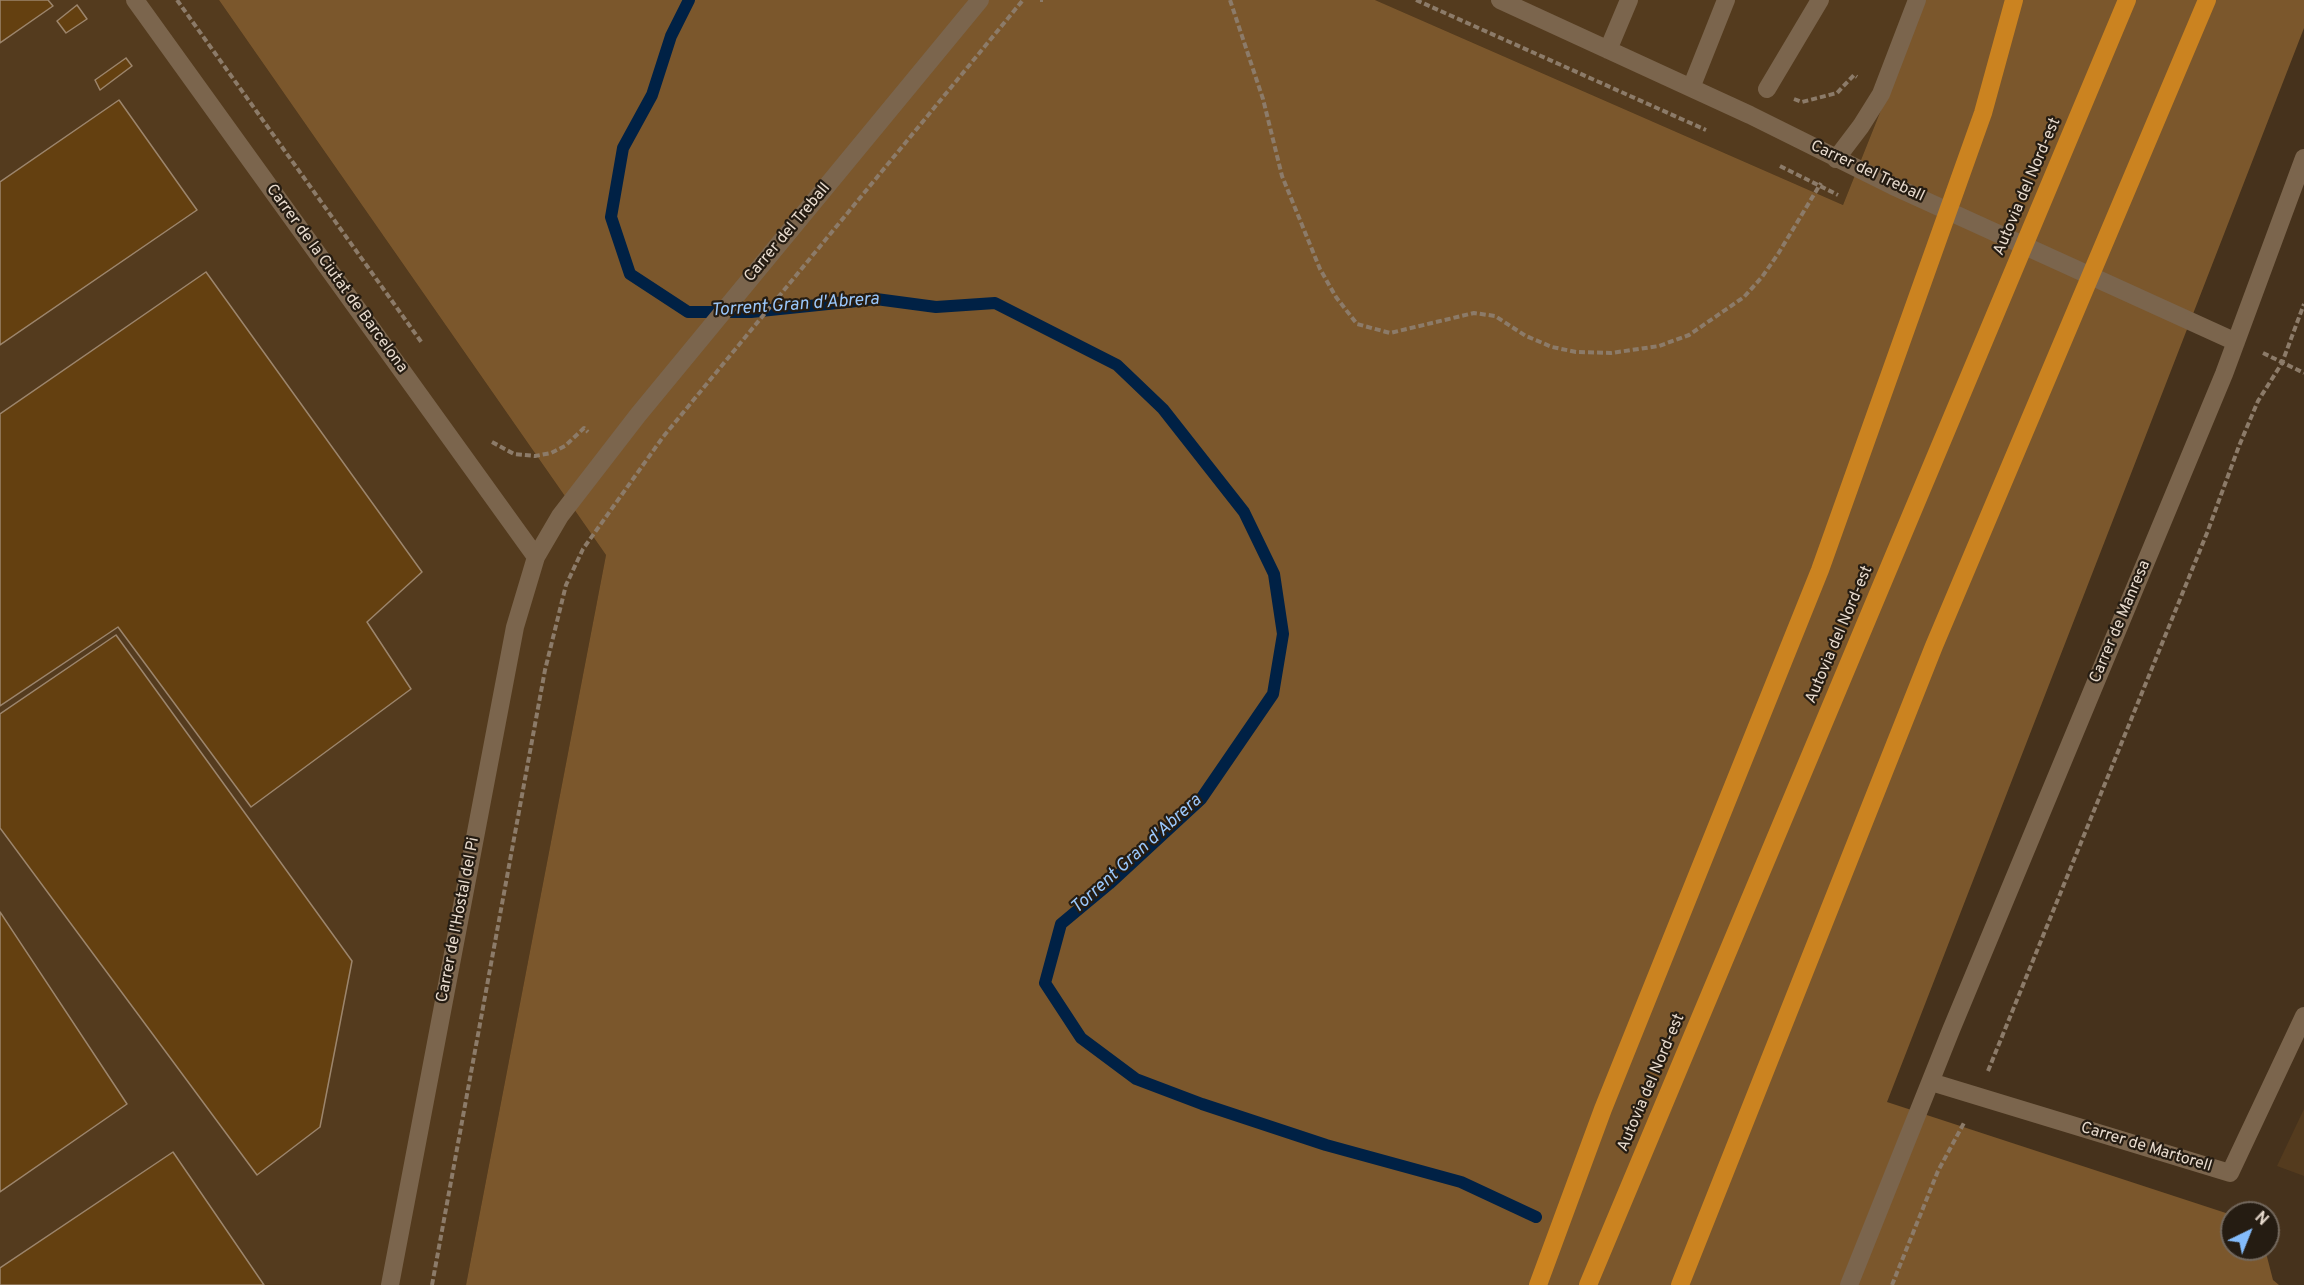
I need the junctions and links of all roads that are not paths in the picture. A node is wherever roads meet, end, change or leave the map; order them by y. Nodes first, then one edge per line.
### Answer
1 (135, 0) edge
2 (980, 0) edge
3 (1500, 0) edge
4 (1629, 0) edge
5 (1726, 0) edge
6 (1820, 0) edge
7 (1917, 0) edge
8 (2014, 0) edge
9 (2127, 0) edge
10 (2207, 0) edge
11 (1608, 50) junction
12 (1691, 88) junction
13 (1767, 89) road end
14 (2304, 158) edge
15 (1836, 159) junction
16 (2236, 342) junction
17 (536, 557) junction
18 (2304, 1016) edge
19 (1931, 1082) junction
20 (390, 1285) edge
21 (1538, 1285) edge
22 (1588, 1285) edge
23 (1680, 1285) edge
24 (1849, 1285) edge

1 - 17 street, Carrer de la Ciutat de Barcelona
2 - 17 street, Carrer del Treball
3 - 11 street, Carrer del Treball
4 - 11 street
5 - 12 street
6 - 13 street
7 - 15 street
8 - 21 highway
9 - 22 highway, Autovia del Nord-est
10 - 23 highway
11 - 12 street, Carrer del Treball
12 - 15 street, Carrer del Treball
14 - 16 street, Carrer de Manresa
15 - 16 street, Carrer del Treball
16 - 19 street, Carrer de Manresa
17 - 20 street, Carrer de l'Hostal del Pi
18 - 19 street, Carrer de Martorell
19 - 24 street, Carrer de Manresa

